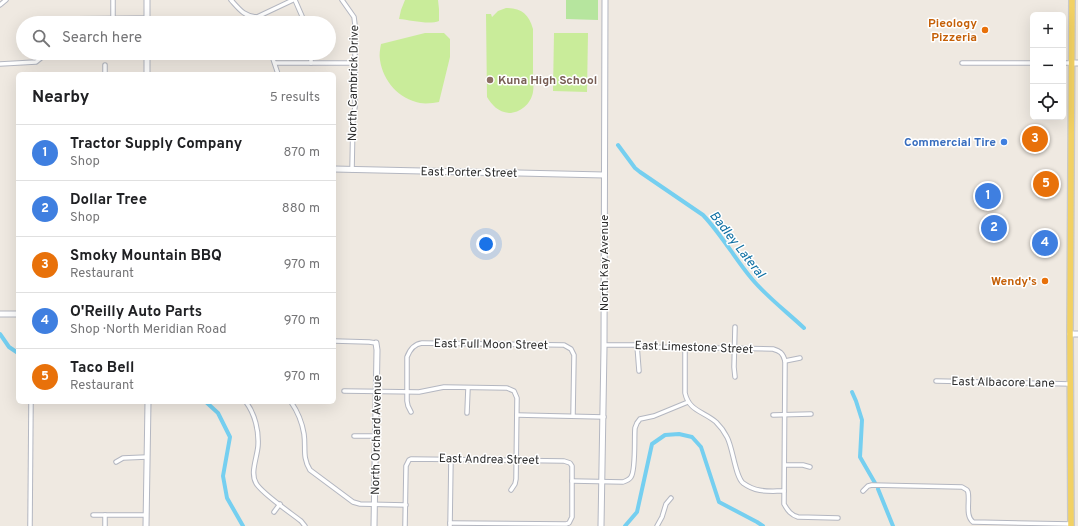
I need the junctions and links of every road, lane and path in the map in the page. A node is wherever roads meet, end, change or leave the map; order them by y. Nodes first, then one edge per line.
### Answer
1 (6, 0) edge
2 (113, 0) edge
3 (147, 0) edge
4 (231, 0) edge
5 (294, 0) edge
6 (342, 0) edge
7 (605, 0) edge
8 (1072, 0) edge
9 (0, 5) edge
10 (113, 16) edge
11 (147, 16) edge
12 (251, 16) edge
13 (259, 16) edge
14 (302, 16) edge
15 (38, 60) edge
16 (147, 60) edge
17 (274, 60) edge
18 (311, 63) joint
19 (355, 63) junction
20 (962, 63) dead end
21 (1030, 63) edge
22 (1075, 63) edge
23 (0, 64) edge
24 (275, 64) junction
25 (106, 66) dead end
26 (105, 72) edge
27 (147, 72) edge
28 (277, 72) edge
29 (336, 170) edge
30 (352, 170) junction
31 (604, 175) junction
32 (0, 314) edge
33 (16, 314) edge
34 (735, 327) dead end
35 (1070, 334) junction
36 (1078, 334) edge
37 (336, 341) edge
38 (376, 344) joint
39 (604, 344) junction
40 (637, 345) junction
41 (686, 348) junction
42 (734, 349) junction
43 (800, 358) dead end
44 (785, 361) junction
45 (639, 371) dead end
46 (735, 377) dead end
47 (936, 381) dead end
48 (1070, 384) junction
49 (468, 388) junction
50 (344, 390) dead end
51 (376, 391) junction
52 (407, 392) junction
53 (688, 402) junction
54 (31, 404) edge
55 (148, 404) edge
56 (247, 404) edge
57 (292, 404) edge
58 (411, 412) dead end
59 (467, 413) dead end
60 (772, 414) dead end
61 (785, 414) junction
62 (811, 414) dead end
63 (517, 415) junction
64 (573, 416) junction
65 (604, 417) junction
66 (354, 436) dead end
67 (376, 436) junction
68 (147, 457) junction
69 (451, 458) junction
70 (516, 460) junction
71 (116, 462) dead end
72 (785, 465) junction
73 (810, 467) dead end
74 (572, 481) junction
75 (602, 481) junction
76 (511, 490) dead end
77 (784, 491) junction
78 (863, 491) dead end
79 (671, 498) dead end
80 (280, 504) junction
81 (375, 504) junction
82 (406, 505) junction
83 (274, 512) dead end
84 (93, 515) dead end
85 (105, 515) junction
86 (146, 515) junction
87 (838, 518) dead end
88 (450, 524) edge
89 (1071, 525) edge
90 (30, 526) edge
91 (105, 526) edge
92 (146, 526) edge
93 (305, 526) edge
94 (374, 526) edge
95 (405, 526) edge
96 (601, 526) edge
97 (657, 526) edge

1 - 9 street
2 - 10 street
3 - 11 street
4 - 12 street
5 - 13 street
5 - 14 street
6 - 19 street, North Cambrick Drive
7 - 31 street, North Kay Avenue
8 - 22 main road
15 - 23 street
16 - 27 street
17 - 24 street
18 - 19 street
18 - 24 street
19 - 30 street, North Cambrick Drive
20 - 21 street
22 - 35 main road
24 - 28 street
25 - 26 street
29 - 30 street, East Porter Street
30 - 31 street, East Porter Street
31 - 39 street, North Kay Avenue
32 - 33 street
34 - 42 street
35 - 36 street
35 - 48 main road
37 - 38 street
38 - 51 street, North Orchard Avenue
39 - 40 street, East Limestone Street
39 - 65 street, North Kay Avenue
40 - 41 street, East Limestone Street
40 - 45 street
41 - 42 street, East Limestone Street
41 - 53 street
42 - 44 street, East Limestone Street
42 - 46 street
43 - 44 street
44 - 61 street
47 - 48 street, East Albacore Lane
48 - 89 main road
49 - 52 street
49 - 59 street
49 - 63 street
50 - 51 street
51 - 52 street
51 - 67 street, North Orchard Avenue
52 - 58 street
52 - 64 street, East Full Moon Street
53 - 75 street
53 - 77 street
54 - 90 street
55 - 68 street
56 - 80 street
57 - 81 street
60 - 61 street
61 - 62 street
61 - 72 street
63 - 64 street
63 - 70 street
64 - 65 street
65 - 75 street, North Kay Avenue
66 - 67 street
67 - 81 street, North Orchard Avenue
68 - 71 street
68 - 86 street
69 - 70 street, East Andrea Street
69 - 82 street, East Andrea Street
69 - 88 street
70 - 74 street, East Andrea Street
70 - 76 street
72 - 73 street
72 - 77 street
74 - 75 street
74 - 88 street
75 - 96 street, North Kay Avenue
77 - 87 street
78 - 89 street
79 - 97 street
80 - 83 street
80 - 93 street
81 - 82 street
81 - 94 street, North Orchard Avenue
82 - 95 street
84 - 85 street
85 - 86 street
85 - 91 street
86 - 92 street

